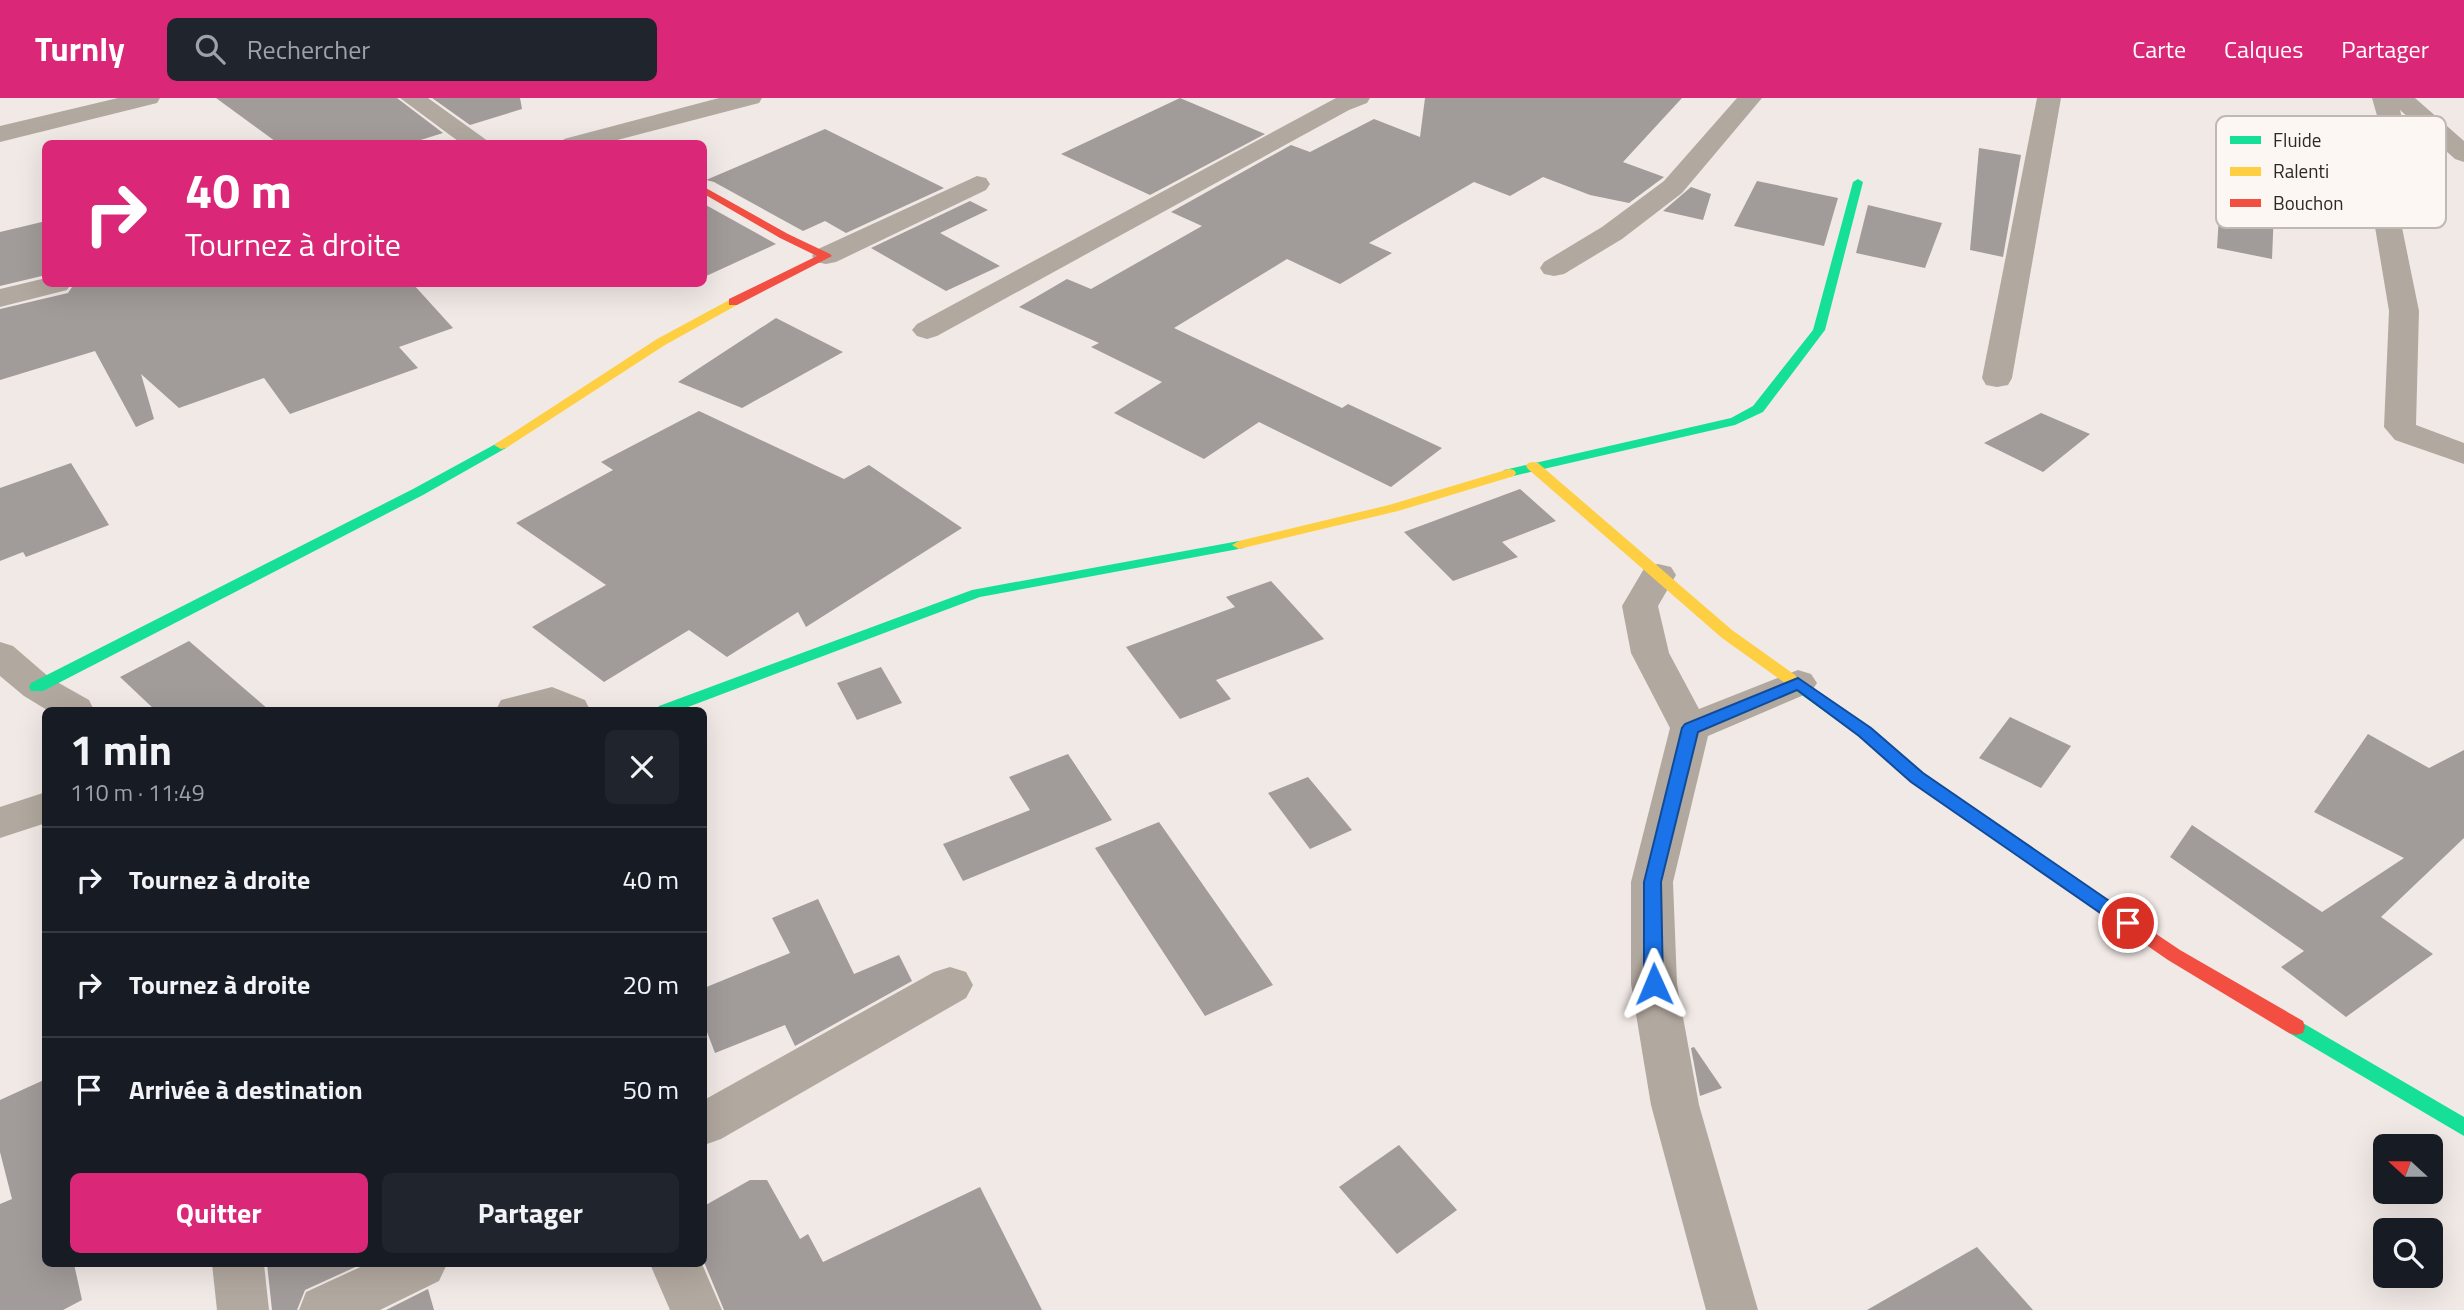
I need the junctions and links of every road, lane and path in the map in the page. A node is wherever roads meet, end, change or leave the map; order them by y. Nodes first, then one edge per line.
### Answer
1 (148, 98) edge
2 (412, 98) edge
3 (750, 98) edge
4 (1358, 98) edge
5 (1750, 98) edge
6 (2049, 98) edge
7 (2384, 98) edge
8 (2401, 98) edge
9 (2389, 116) edge
10 (2421, 116) edge
11 (637, 125) junction
12 (0, 134) edge
13 (2446, 138) edge
14 (474, 140) edge
15 (586, 140) edge
16 (652, 140) edge
17 (2464, 154) edge
18 (1858, 182) dead end
19 (977, 184) dead end
20 (707, 192) edge
21 (2389, 228) edge
22 (827, 256) junction
23 (1555, 268) dead end
24 (46, 287) edge
25 (0, 298) edge
26 (927, 330) dead end
27 (1997, 378) dead end
28 (2464, 454) edge
29 (1533, 466) junction
30 (1658, 575) junction
31 (0, 655) edge
32 (1798, 683) junction
33 (37, 687) junction
34 (70, 707) edge
35 (525, 707) edge
36 (565, 707) edge
37 (673, 707) edge
38 (1690, 728) junction
39 (42, 808) edge
40 (0, 824) edge
41 (950, 985) dead end
42 (707, 1122) edge
43 (2464, 1127) edge
44 (238, 1267) edge
45 (415, 1267) edge
46 (677, 1267) edge
47 (243, 1310) edge
48 (325, 1310) edge
49 (696, 1310) edge
50 (1732, 1310) edge

1 - 12 street
2 - 14 street
3 - 11 street
4 - 26 street
5 - 23 street
6 - 27 street
7 - 9 street
8 - 10 street
11 - 15 street
11 - 16 street
13 - 17 street
18 - 29 street
19 - 22 street
20 - 22 street
21 - 28 street
22 - 33 street
24 - 25 street
29 - 30 street
29 - 37 street
30 - 32 street
30 - 38 street
31 - 33 street
32 - 38 street
32 - 43 street
33 - 34 street
35 - 36 street
38 - 50 street
39 - 40 street
41 - 42 street
44 - 47 street
45 - 48 street
46 - 49 street

